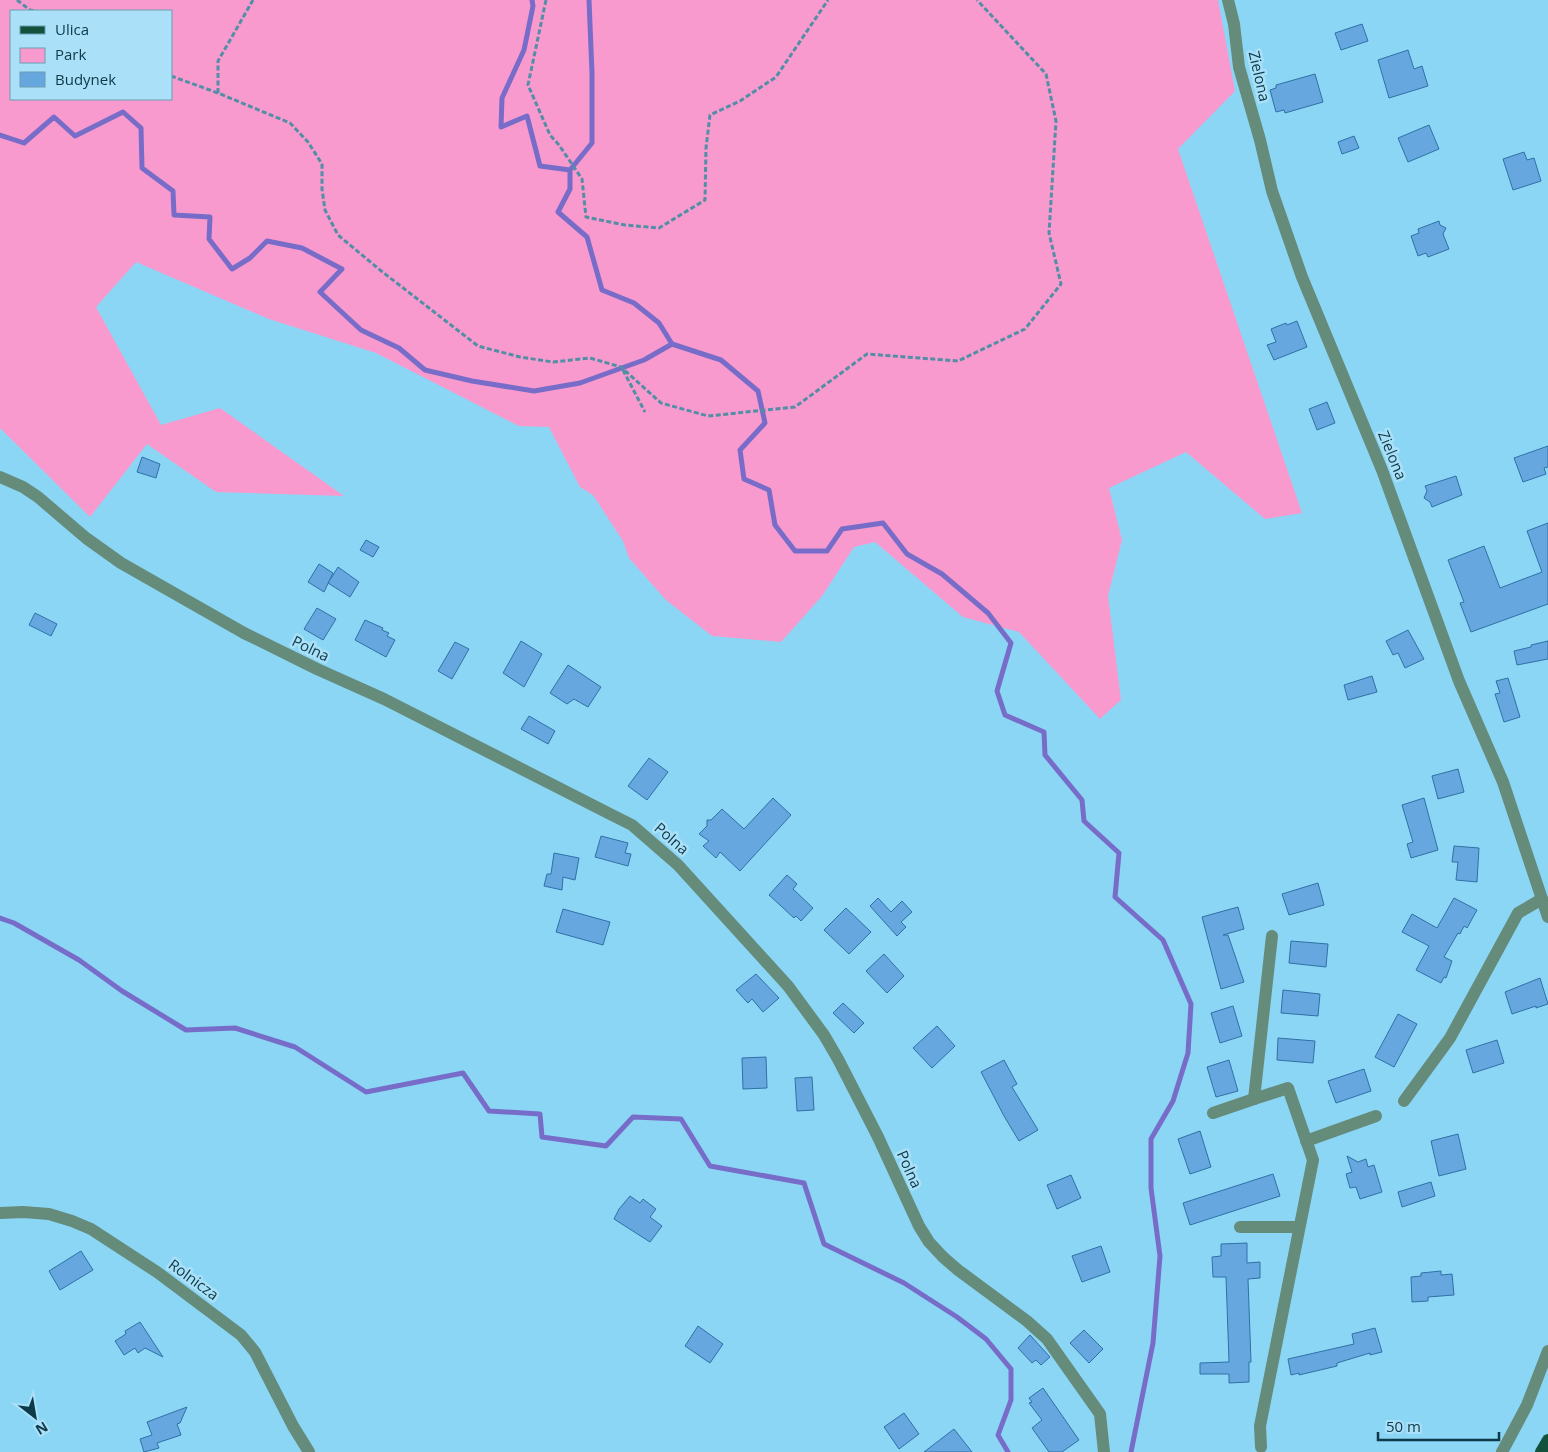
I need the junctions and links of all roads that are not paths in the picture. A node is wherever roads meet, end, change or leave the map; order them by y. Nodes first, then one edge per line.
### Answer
1 (1228, 0) edge
2 (0, 477) edge
3 (1542, 899) junction
4 (1548, 917) edge
5 (1272, 936) dead end
6 (1254, 1099) junction
7 (1404, 1101) dead end
8 (1214, 1113) dead end
9 (1376, 1116) dead end
10 (1306, 1141) junction
11 (0, 1213) edge
12 (1299, 1226) junction
13 (1240, 1227) dead end
14 (1548, 1351) edge
15 (1548, 1440) edge
16 (1261, 1447) dead end
17 (309, 1452) edge
18 (1104, 1452) edge
19 (1502, 1452) edge
20 (1541, 1452) edge

1 - 3 street, Zielona
2 - 18 street, Polna
3 - 4 street, Zielona
3 - 7 street
5 - 6 street
6 - 8 street
6 - 10 street
9 - 10 street
10 - 12 street
11 - 17 street, Rolnicza
12 - 13 street
12 - 16 street
14 - 19 street
15 - 20 main road

